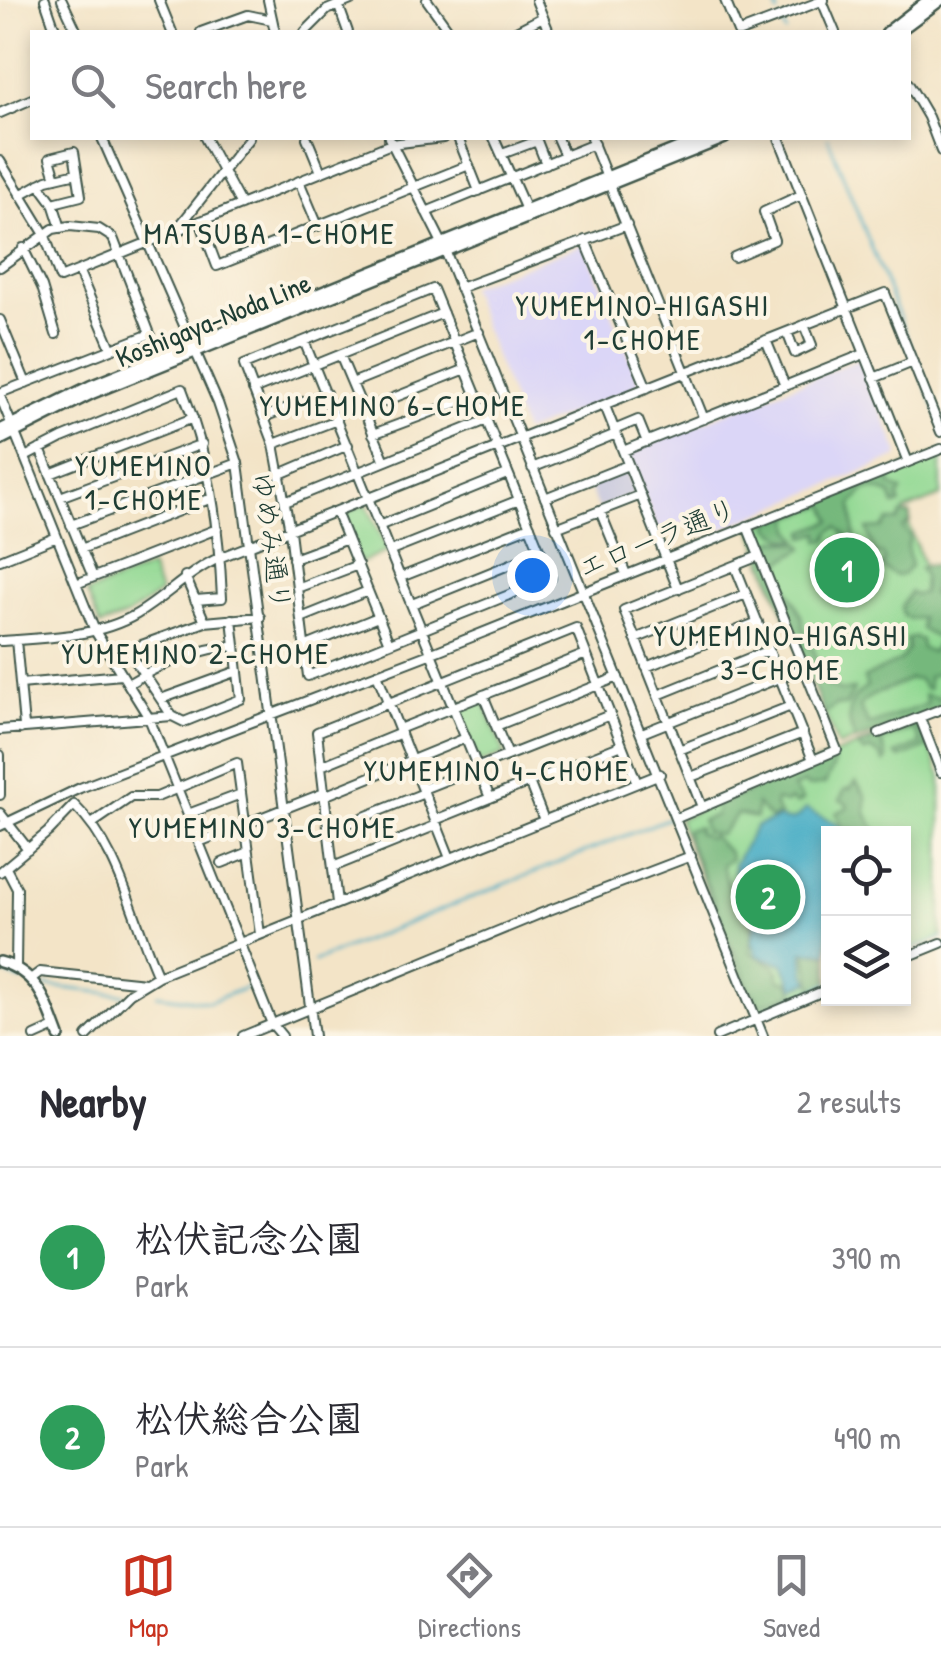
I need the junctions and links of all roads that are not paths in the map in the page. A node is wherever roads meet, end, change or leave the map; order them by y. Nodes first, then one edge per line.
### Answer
1 (45, 0) edge
2 (62, 0) edge
3 (159, 0) edge
4 (268, 0) edge
5 (351, 0) edge
6 (428, 0) edge
7 (536, 0) edge
8 (725, 0) edge
9 (823, 0) edge
10 (928, 0) edge
11 (941, 0) edge
12 (338, 2) edge
13 (544, 18) junction
14 (272, 20) junction
15 (55, 30) edge
16 (76, 30) edge
17 (171, 30) edge
18 (206, 30) edge
19 (274, 30) edge
20 (308, 30) edge
21 (347, 30) edge
22 (449, 30) edge
23 (518, 30) edge
24 (548, 30) edge
25 (738, 30) edge
26 (744, 30) edge
27 (834, 30) edge
28 (889, 30) edge
29 (901, 30) edge
30 (911, 88) edge
31 (30, 100) edge
32 (0, 112) edge
33 (103, 140) edge
34 (206, 140) edge
35 (247, 140) edge
36 (308, 140) edge
37 (459, 140) edge
38 (495, 140) edge
39 (558, 140) edge
40 (720, 140) edge
41 (780, 140) edge
42 (390, 141) edge
43 (592, 141) edge
44 (688, 141) edge
45 (941, 151) edge
46 (502, 154) junction
47 (565, 156) junction
48 (0, 160) edge
49 (546, 164) junction
50 (469, 165) junction
51 (222, 172) junction
52 (321, 172) junction
53 (77, 173) junction
54 (56, 178) junction
55 (512, 178) junction
56 (299, 181) junction
57 (608, 181) junction
58 (39, 184) junction
59 (412, 186) junction
60 (479, 191) junction
61 (20, 194) junction
62 (801, 196) junction
63 (53, 203) junction
64 (241, 205) junction
65 (526, 210) junction
66 (426, 212) junction
67 (200, 222) junction
68 (318, 226) junction
69 (626, 226) junction
70 (61, 228) junction
71 (176, 231) junction
72 (44, 233) junction
73 (585, 240) junction
74 (148, 242) junction
75 (444, 247) junction
76 (23, 248) junction
77 (120, 254) junction
78 (734, 257) dead end
79 (0, 267) edge
80 (79, 272) junction
81 (460, 288) junction
82 (846, 308) junction
83 (443, 313) junction
84 (0, 320) edge
85 (804, 325) junction
86 (478, 332) junction
87 (786, 332) junction
88 (56, 334) dead end
89 (766, 340) junction
90 (304, 341) junction
91 (455, 342) junction
92 (195, 347) junction
93 (111, 348) junction
94 (864, 354) junction
95 (340, 355) junction
96 (913, 362) junction
97 (314, 366) junction
98 (466, 369) junction
99 (684, 373) junction
100 (874, 378) junction
101 (26, 383) junction
102 (352, 384) junction
103 (786, 386) junction
104 (647, 388) junction
105 (254, 390) junction
106 (326, 393) junction
107 (0, 395) edge
108 (477, 396) junction
109 (604, 406) junction
110 (363, 410) junction
111 (264, 417) junction
112 (194, 418) junction
113 (704, 419) junction
114 (337, 420) junction
115 (487, 420) junction
116 (8, 421) edge
117 (0, 430) edge
118 (615, 432) junction
119 (941, 432) edge
120 (373, 434) junction
121 (520, 438) junction
122 (0, 440) edge
123 (647, 442) junction
124 (202, 444) junction
125 (274, 444) junction
126 (348, 446) junction
127 (498, 447) junction
128 (941, 448) edge
129 (40, 449) junction
130 (623, 451) junction
131 (24, 457) junction
132 (385, 462) junction
133 (908, 462) junction
134 (238, 463) junction
135 (628, 465) junction
136 (532, 468) junction
137 (359, 472) junction
138 (50, 474) junction
139 (209, 474) junction
140 (280, 474) junction
141 (507, 474) junction
142 (640, 495) junction
143 (60, 498) junction
144 (212, 498) junction
145 (370, 498) junction
146 (545, 498) junction
147 (519, 500) junction
148 (284, 502) junction
149 (600, 511) junction
150 (336, 512) junction
151 (72, 525) junction
152 (381, 526) junction
153 (530, 526) junction
154 (747, 526) junction
155 (556, 528) junction
156 (217, 529) junction
157 (290, 531) junction
158 (57, 537) junction
159 (347, 539) junction
160 (251, 546) junction
161 (82, 549) junction
162 (391, 551) junction
163 (541, 552) junction
164 (759, 556) junction
165 (221, 557) junction
166 (666, 558) junction
167 (0, 560) edge
168 (293, 560) junction
169 (358, 565) junction
170 (735, 566) junction
171 (626, 574) junction
172 (185, 576) junction
173 (93, 577) junction
174 (402, 577) junction
175 (76, 584) junction
176 (297, 588) junction
177 (678, 589) junction
178 (368, 591) junction
179 (582, 592) junction
180 (746, 594) junction
181 (195, 600) junction
182 (412, 604) junction
183 (378, 616) junction
184 (260, 617) junction
185 (301, 618) junction
186 (232, 620) junction
187 (204, 622) junction
188 (758, 622) junction
189 (95, 630) junction
190 (422, 630) junction
191 (634, 638) junction
192 (16, 640) junction
193 (0, 641) edge
194 (389, 644) junction
195 (235, 646) junction
196 (304, 647) junction
197 (769, 650) junction
198 (432, 653) junction
199 (586, 654) junction
200 (646, 667) junction
201 (804, 668) junction
202 (238, 671) junction
203 (122, 674) junction
204 (144, 674) junction
205 (377, 674) junction
206 (618, 676) junction
207 (780, 678) junction
208 (443, 681) junction
209 (20, 684) junction
210 (128, 684) junction
211 (598, 685) junction
212 (484, 695) junction
213 (658, 695) junction
214 (161, 699) junction
215 (389, 703) junction
216 (791, 706) junction
217 (454, 707) junction
218 (941, 710) edge
219 (273, 714) junction
220 (610, 715) junction
221 (172, 716) junction
222 (149, 718) junction
223 (920, 718) junction
224 (668, 723) junction
225 (496, 726) junction
226 (21, 729) junction
227 (0, 730) edge
228 (400, 731) junction
229 (642, 733) junction
230 (802, 734) junction
231 (880, 734) dead end
232 (466, 738) junction
233 (622, 746) junction
234 (680, 750) junction
235 (164, 754) junction
236 (0, 755) edge
237 (508, 755) junction
238 (813, 760) junction
239 (412, 761) junction
240 (321, 766) junction
241 (478, 767) junction
242 (941, 772) edge
243 (660, 774) junction
244 (690, 777) junction
245 (1, 782) edge
246 (529, 782) junction
247 (637, 783) junction
248 (178, 788) junction
249 (424, 791) junction
250 (241, 794) junction
251 (324, 794) junction
252 (0, 796) edge
253 (490, 798) junction
254 (47, 802) junction
255 (702, 807) junction
256 (285, 808) junction
257 (0, 813) edge
258 (188, 814) junction
259 (677, 818) junction
260 (544, 820) junction
261 (57, 822) junction
262 (93, 823) junction
263 (436, 823) junction
264 (3, 824) edge
265 (245, 824) junction
266 (329, 832) junction
267 (199, 842) junction
268 (28, 849) junction
269 (249, 852) junction
270 (689, 857) junction
271 (450, 858) junction
272 (222, 863) dead end
273 (333, 868) junction
274 (3, 870) edge
275 (338, 902) junction
276 (299, 918) junction
277 (260, 934) junction
278 (239, 943) junction
279 (941, 943) edge
280 (911, 955) edge
281 (0, 962) edge
282 (16, 967) junction
283 (158, 976) junction
284 (32, 978) junction
285 (145, 983) junction
286 (821, 992) edge
287 (311, 1009) junction
288 (757, 1018) junction
289 (272, 1024) junction
290 (57, 1031) edge
291 (35, 1036) edge
292 (87, 1036) edge
293 (243, 1036) edge
294 (282, 1036) edge
295 (314, 1036) edge
296 (717, 1036) edge
297 (764, 1036) edge

1 - 15 street
2 - 16 street
3 - 17 street
4 - 14 street
5 - 12 street
6 - 22 street
7 - 13 street
8 - 25 street
9 - 26 street
9 - 27 street
10 - 28 main road
11 - 29 main road
12 - 20 street
12 - 21 street
13 - 23 street
13 - 24 street
14 - 18 street
14 - 19 street
30 - 45 street
31 - 32 street
33 - 74 street, ゆめみ通り
34 - 51 street
35 - 51 street
36 - 52 street
37 - 50 street
38 - 46 street
39 - 47 street
40 - 57 main road, Koshigaya-Noda Line
41 - 62 street
42 - 52 street
42 - 59 street
43 - 47 street
43 - 57 street
44 - 57 main road, Koshigaya-Noda Line
46 - 49 street
46 - 55 street
47 - 49 street
48 - 61 street
49 - 55 street
50 - 59 street
50 - 60 street
51 - 64 street
51 - 71 street
52 - 56 street
53 - 54 street
53 - 54 street
53 - 63 street
54 - 58 street
55 - 60 street
55 - 65 street
56 - 64 street
56 - 68 street
57 - 65 main road, Koshigaya-Noda Line
57 - 69 street
57 - 75 main road, Koshigaya-Noda Line
58 - 61 street
58 - 63 street
59 - 66 street
59 - 68 street
60 - 66 street
61 - 72 street
62 - 78 street
62 - 82 street
63 - 70 street
64 - 67 street
65 - 75 main road, Koshigaya-Noda Line
66 - 75 street
67 - 68 street
67 - 71 street
69 - 73 street
69 - 99 street
70 - 72 street
70 - 77 street
71 - 74 street
72 - 76 street
72 - 80 street
73 - 81 street
73 - 104 street
74 - 77 street
74 - 92 street, ゆめみ通り
75 - 81 street
75 - 92 main road, Koshigaya-Noda Line
76 - 79 street
76 - 88 street
77 - 80 street
77 - 93 street
80 - 93 street
81 - 86 street
82 - 85 street
82 - 94 street
82 - 96 street
83 - 90 street
83 - 91 street
83 - 95 street
84 - 101 street
85 - 87 street
85 - 87 street
86 - 91 street
86 - 121 street
87 - 89 street
89 - 99 street
89 - 103 street
90 - 97 street
90 - 105 street
91 - 98 street
91 - 102 street
92 - 116 main road, Koshigaya-Noda Line
92 - 134 street, ゆめみ通り
93 - 101 street
94 - 100 street
94 - 103 street
95 - 97 street
95 - 102 street
96 - 100 street
96 - 119 street
97 - 105 street
97 - 106 street
98 - 108 street
98 - 110 street
99 - 104 street
99 - 113 street
100 - 133 street
101 - 107 street
102 - 110 street
103 - 113 street
104 - 109 street
105 - 111 street
106 - 111 street
106 - 114 street
107 - 116 street
108 - 115 street
108 - 120 street
109 - 118 street
109 - 121 street
110 - 120 street
111 - 125 street
112 - 124 street
112 - 129 street
112 - 138 street
113 - 123 street
114 - 125 street
114 - 126 street
115 - 127 street
115 - 132 street
116 - 117 main road, Koshigaya-Noda Line
116 - 122 main road, Koshigaya-Noda Line
116 - 131 street
118 - 123 street
118 - 130 street
118 - 136 street
120 - 132 street
121 - 127 street
121 - 136 street
123 - 130 street
124 - 139 street
124 - 143 street
125 - 140 street
126 - 137 street
126 - 140 street
127 - 141 street
127 - 145 street
128 - 133 street, エローラ通り
129 - 131 street
129 - 138 street
130 - 135 street
131 - 158 street
132 - 137 street
133 - 154 street, エローラ通り
134 - 139 street
134 - 160 street, ゆめみ通り
135 - 142 street
135 - 146 street
136 - 146 street
137 - 145 street
137 - 148 street
138 - 143 street
139 - 144 street
139 - 151 street
140 - 148 street
141 - 147 street
141 - 152 street
142 - 149 street
142 - 166 street
143 - 151 street
144 - 156 street
144 - 161 street
145 - 150 street
145 - 152 street
146 - 155 street
147 - 153 street
147 - 162 street
148 - 157 street
149 - 155 street
149 - 171 street
150 - 157 street
150 - 159 street
151 - 161 street
152 - 162 street
153 - 163 street
153 - 174 street
154 - 164 street
154 - 166 street, エローラ通り
155 - 179 street
156 - 165 street
156 - 173 street
157 - 160 street
157 - 168 street
158 - 167 street
158 - 175 street
159 - 168 street
159 - 169 street
160 - 165 street
160 - 184 street, ゆめみ通り
161 - 173 street
162 - 174 street
163 - 182 street
163 - 190 street
164 - 170 street
164 - 201 street
165 - 172 street
165 - 181 street
166 - 171 street, エローラ通り
166 - 177 street
168 - 176 street
169 - 176 street
169 - 178 street
170 - 177 street
170 - 180 street
171 - 179 street, エローラ通り
172 - 181 street
172 - 189 street
173 - 175 street
174 - 182 street
175 - 189 street
176 - 185 street
177 - 191 street
178 - 183 street
178 - 185 street
179 - 198 street, エローラ通り
179 - 206 street
180 - 188 street
180 - 191 street
181 - 187 street
182 - 190 street
183 - 194 street
183 - 196 street
184 - 186 street
184 - 219 street, ゆめみ通り
185 - 196 street
186 - 187 street
186 - 195 street
187 - 204 street
188 - 197 street
188 - 200 street
189 - 192 street
189 - 203 street
190 - 194 street
190 - 198 street
191 - 200 street
192 - 193 street
192 - 209 street
194 - 196 street
195 - 202 street
195 - 204 street
197 - 207 street
197 - 213 street
198 - 205 street, エローラ通り
198 - 208 street
199 - 208 street
199 - 211 street
199 - 212 street
200 - 213 street
201 - 207 street
201 - 238 street
202 - 214 street
202 - 221 street
203 - 209 street
203 - 210 street
204 - 210 street
204 - 214 street
205 - 215 street
205 - 219 street, エローラ通り
206 - 211 street
206 - 229 street
207 - 216 street
207 - 224 street
208 - 215 street
208 - 217 street
209 - 226 street
210 - 222 street
211 - 220 street
211 - 225 street
212 - 217 street
212 - 225 street
213 - 224 street
214 - 221 street
215 - 228 street
215 - 240 street
216 - 230 street
216 - 234 street
217 - 228 street
217 - 232 street
218 - 223 street
219 - 235 street, エローラ通り
219 - 256 street, ゆめみ通り
220 - 233 street
220 - 237 street
221 - 222 street
222 - 226 street
222 - 235 street
223 - 231 street
223 - 242 street
224 - 229 street
224 - 234 street
225 - 237 street
226 - 227 street
228 - 239 street
228 - 240 street
229 - 243 street
230 - 238 street
230 - 244 street
232 - 239 street
232 - 241 street
233 - 246 street
233 - 247 street
234 - 244 street
235 - 248 street
235 - 254 street, エローラ通り
236 - 245 street
237 - 241 street
238 - 255 street
239 - 249 street
239 - 251 street
240 - 251 street
241 - 249 street
241 - 253 street
243 - 247 street
243 - 259 street
244 - 255 street
245 - 252 street
246 - 253 street
246 - 260 street
247 - 260 street
248 - 250 street
248 - 258 street
248 - 262 street
249 - 263 street
249 - 266 street
250 - 258 street
250 - 265 street
251 - 256 street
251 - 266 street
253 - 263 street
254 - 261 street
254 - 264 street, エローラ通り
255 - 259 street
256 - 265 street
256 - 276 street, ゆめみ通り
257 - 264 street
258 - 267 street
259 - 270 street
260 - 271 street
261 - 262 street
261 - 268 street
262 - 283 street
263 - 271 street
263 - 273 street
264 - 268 street
265 - 267 street
265 - 269 street
266 - 273 street
267 - 278 street
268 - 274 street
269 - 272 street
269 - 277 street
270 - 287 street
270 - 288 street
271 - 275 street
273 - 275 street
274 - 282 street
275 - 276 street
276 - 277 street
276 - 287 street, ゆめみ通り
277 - 278 street
278 - 283 street
278 - 289 street
279 - 280 street
281 - 282 main road
282 - 284 main road
283 - 285 street
284 - 285 street
284 - 290 main road
285 - 292 street
286 - 288 street
287 - 289 street
287 - 295 street, ゆめみ通り
288 - 296 street
288 - 297 street
289 - 293 street
289 - 294 street
290 - 291 street

